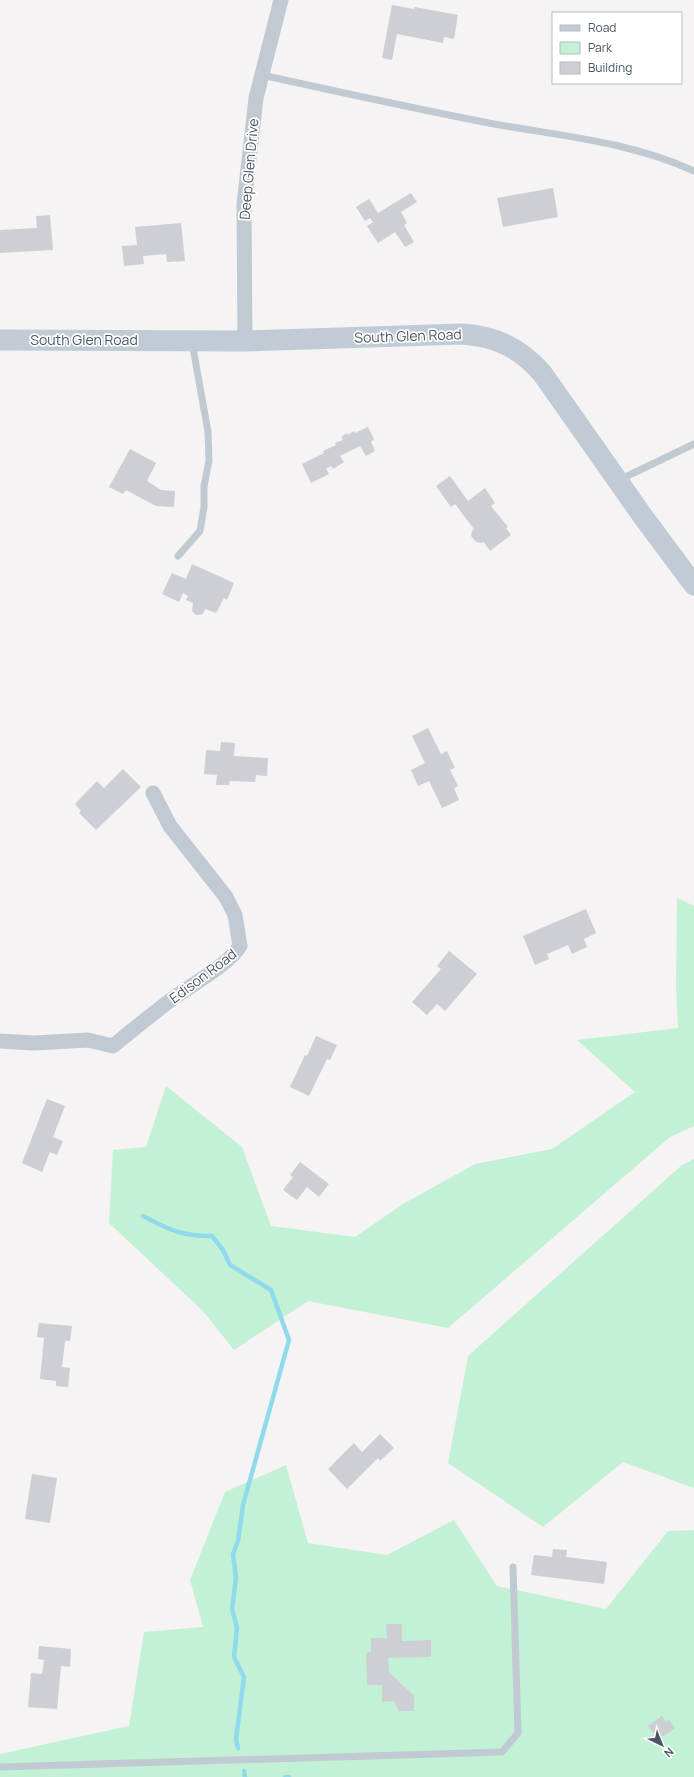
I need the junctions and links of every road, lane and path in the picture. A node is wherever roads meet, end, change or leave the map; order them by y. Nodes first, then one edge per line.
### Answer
1 (281, 0) edge
2 (262, 75) junction
3 (694, 171) edge
4 (0, 340) edge
5 (192, 340) junction
6 (245, 341) junction
7 (694, 444) edge
8 (618, 481) junction
9 (178, 556) dead end
10 (694, 586) edge
11 (153, 793) dead end
12 (0, 1041) edge
13 (514, 1567) dead end
14 (0, 1767) edge

1 - 2 street, Deep Glen Drive
2 - 3 lane
2 - 6 street, Deep Glen Drive
4 - 5 main road, South Glen Road
5 - 6 main road, South Glen Road
5 - 9 lane
6 - 8 main road, South Glen Road
7 - 8 lane
8 - 10 main road, South Glen Road
11 - 12 street, Edison Road
13 - 14 lane

